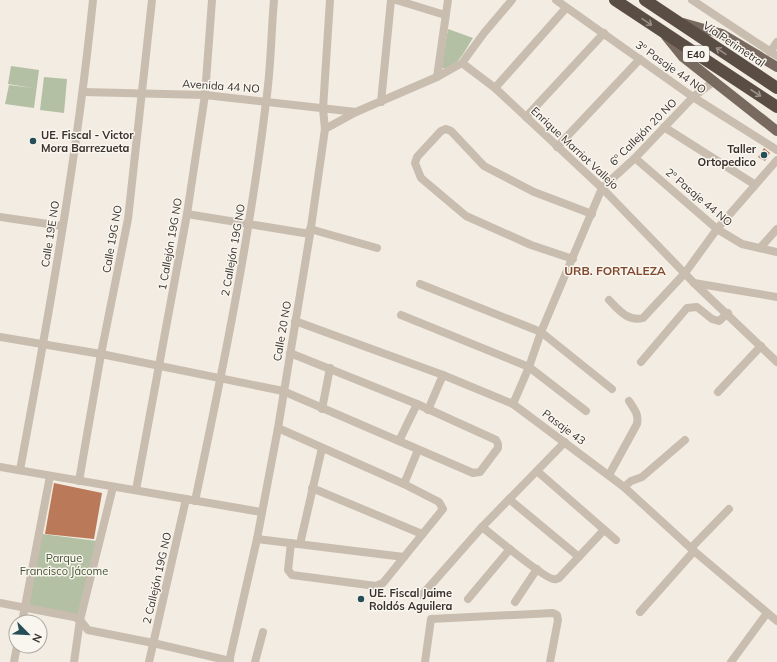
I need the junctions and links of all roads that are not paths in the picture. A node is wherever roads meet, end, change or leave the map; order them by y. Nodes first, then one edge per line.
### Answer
1 (93, 0) edge
2 (152, 0) edge
3 (212, 0) edge
4 (274, 0) edge
5 (330, 0) edge
6 (391, 0) edge
7 (396, 0) edge
8 (448, 0) edge
9 (512, 0) edge
10 (556, 0) edge
11 (615, 0) edge
12 (645, 0) edge
13 (692, 0) edge
14 (566, 8) junction
15 (445, 15) junction
16 (677, 21) junction
17 (604, 33) junction
18 (664, 33) junction
19 (777, 42) edge
20 (775, 54) edge
21 (640, 59) junction
22 (462, 63) junction
23 (777, 67) edge
24 (437, 77) junction
25 (713, 82) junction
26 (495, 88) junction
27 (777, 88) edge
28 (84, 92) junction
29 (143, 93) junction
30 (205, 95) junction
31 (693, 97) junction
32 (267, 101) junction
33 (381, 102) junction
34 (777, 107) edge
35 (322, 109) junction
36 (356, 112) junction
37 (526, 116) junction
38 (664, 127) junction
39 (325, 129) junction
40 (777, 131) edge
41 (557, 147) junction
42 (776, 149) edge
43 (635, 158) junction
44 (777, 160) edge
45 (754, 184) junction
46 (602, 188) junction
47 (187, 214) junction
48 (592, 214) junction
49 (0, 216) edge
50 (249, 224) junction
51 (62, 226) junction
52 (717, 229) junction
53 (777, 229) edge
54 (310, 231) junction
55 (376, 248) dead end
56 (760, 248) junction
57 (777, 252) edge
58 (573, 259) junction
59 (685, 273) junction
60 (694, 283) junction
61 (420, 284) dead end
62 (777, 298) edge
63 (609, 300) dead end
64 (728, 314) junction
65 (402, 315) dead end
66 (295, 321) junction
67 (541, 332) junction
68 (0, 337) edge
69 (44, 344) junction
70 (761, 346) junction
71 (290, 353) junction
72 (101, 354) junction
73 (641, 362) dead end
74 (777, 362) edge
75 (159, 366) junction
76 (529, 367) junction
77 (330, 368) junction
78 (443, 375) junction
79 (221, 378) junction
80 (612, 389) dead end
81 (283, 391) junction
82 (718, 392) dead end
83 (629, 401) dead end
84 (417, 404) junction
85 (513, 404) junction
86 (322, 408) junction
87 (428, 410) junction
88 (586, 411) dead end
89 (278, 428) junction
90 (685, 440) dead end
91 (398, 441) junction
92 (565, 442) junction
93 (322, 448) junction
94 (418, 450) junction
95 (0, 467) edge
96 (20, 470) junction
97 (537, 471) junction
98 (609, 475) junction
99 (50, 476) junction
100 (79, 481) junction
101 (404, 484) junction
102 (113, 487) junction
103 (624, 487) junction
104 (312, 488) junction
105 (136, 490) junction
106 (186, 499) junction
107 (509, 499) junction
108 (195, 501) junction
109 (729, 509) dead end
110 (261, 512) junction
111 (482, 527) junction
112 (604, 530) junction
113 (422, 534) junction
114 (257, 539) junction
115 (616, 540) dead end
116 (291, 543) junction
117 (300, 544) junction
118 (510, 549) junction
119 (692, 550) junction
120 (404, 557) junction
121 (579, 557) junction
122 (537, 569) junction
123 (422, 595) dead end
124 (468, 599) dead end
125 (515, 602) dead end
126 (0, 603) edge
127 (26, 607) junction
128 (640, 612) dead end
129 (767, 613) junction
130 (24, 614) edge
131 (80, 620) junction
132 (777, 621) edge
133 (263, 632) dead end
134 (153, 643) junction
135 (74, 662) edge
136 (149, 662) edge
137 (229, 662) edge
138 (255, 662) edge
139 (425, 662) edge
140 (550, 662) edge
141 (731, 662) edge

1 - 28 street, Calle 19E NO
2 - 29 street, Calle 19G NO
3 - 30 street, 1 Callejón 19G NO
4 - 32 street, 2 Callejón 19G NO
5 - 35 street, Calle 20 NO
6 - 33 street
7 - 15 street
8 - 15 street
9 - 22 street
10 - 14 street, 3º Pasaje 44 NO
11 -> 18 highway, E40
12 - 16 highway, Vía Perimetral / E40
13 - 20 street, Vía Perimetral
14 - 17 street, 3º Pasaje 44 NO
14 - 26 street
15 - 24 street
16 - 23 main road, Vía Perimetral
27 -> 16 highway, Vía Perimetral / E40
17 - 21 street, 3º Pasaje 44 NO
17 - 37 street
18 - 25 main road
18 -> 34 highway, E40
19 - 20 street
21 - 31 street, 3º Pasaje 44 NO
21 - 41 street
22 - 24 street
22 - 26 street, Enrique Marriot Vallejo
24 - 33 street
25 - 31 street, 6º Callejón 20 NO
25 - 40 main road
26 - 37 street, Enrique Marriot Vallejo
28 - 29 street, Avenida 44 NO
28 - 51 street, Calle 19E NO
29 - 30 street, Avenida 44 NO
29 - 72 street, Calle 19G NO
30 - 32 street, Avenida 44 NO
30 - 47 street, 1 Callejón 19G NO
31 - 38 street, 6º Callejón 20 NO
31 - 42 street, 3º Pasaje 44 NO
32 - 35 street, Avenida 44 NO
32 - 50 street, 2 Callejón 19G NO
33 - 36 street
35 - 36 street, Avenida 44 NO
35 - 39 street, Calle 20 NO
36 - 39 street
37 - 41 street, Enrique Marriot Vallejo
38 - 43 street, 6º Callejón 20 NO
38 - 45 street
39 - 54 street, Calle 20 NO
41 - 46 street, Enrique Marriot Vallejo
43 - 46 street, 6º Callejón 20 NO
43 - 52 street, 2º Pasaje 44 NO
44 - 45 street
45 - 52 street
46 - 48 street, 6º Callejón 20 NO
46 - 59 street, Enrique Marriot Vallejo
47 - 50 street
47 - 75 street, 1 Callejón 19G NO
48 - 58 street, 6º Callejón 20 NO
48 - 58 street
49 - 51 street
50 - 54 street
50 - 79 street, 2 Callejón 19G NO
51 - 69 street, Calle 19E NO
52 - 56 street, 2º Pasaje 44 NO
52 - 59 street
53 - 56 street
54 - 55 street
54 - 66 street, Calle 20 NO
56 - 57 street, 2º Pasaje 44 NO
58 - 67 street, 6º Callejón 20 NO
59 - 60 street, Enrique Marriot Vallejo
59 - 63 street
60 - 62 street
60 - 64 street, Enrique Marriot Vallejo
61 - 67 street
64 - 70 street, Enrique Marriot Vallejo
64 - 73 street
65 - 76 street
66 - 71 street, Calle 20 NO
66 - 78 street, Pasaje 43
67 - 76 street, 6º Callejón 20 NO
67 - 80 street
68 - 69 street
69 - 72 street
69 - 96 street, Calle 19E NO
70 - 74 street, Enrique Marriot Vallejo
70 - 82 street
71 - 77 street
71 - 81 street, Calle 20 NO
72 - 75 street
72 - 100 street, Calle 19G NO
75 - 79 street
75 - 105 street, 1 Callejón 19G NO
76 - 85 street, 6º Callejón 20 NO
76 - 88 street
77 - 84 street
77 - 86 street
78 - 85 street, Pasaje 43
78 - 87 street
79 - 81 street
79 - 108 street, 2 Callejón 19G NO
81 - 86 street
81 - 89 street, Calle 20 NO
83 - 98 street
84 - 87 street
84 - 91 street
85 - 92 street, Pasaje 43
86 - 91 street
87 - 94 street
89 - 93 street
89 - 110 street, Calle 20 NO
90 - 103 street
91 - 94 street
92 - 97 street
92 - 98 street, Pasaje 43
93 - 101 street
93 - 104 street
94 - 101 street
95 - 96 street
96 - 99 street
97 - 107 street
97 - 112 street
98 - 103 street, Pasaje 43
99 - 100 street
99 - 127 street
100 - 102 street
101 - 113 street
102 - 105 street
102 - 131 street
103 - 119 street, Pasaje 43
104 - 113 street
104 - 117 street
105 - 106 street
106 - 108 street
106 - 134 street, 2 Callejón 19G NO
107 - 111 street
107 - 121 street
108 - 110 street
109 - 119 street
110 - 114 street, Calle 20 NO
111 - 118 street
111 - 123 street
112 - 115 street
112 - 121 street
113 - 120 street
114 - 116 street
114 - 137 street, Calle 20 NO
116 - 117 street
116 - 120 street
117 - 120 street
118 - 122 street
118 - 124 street
119 - 128 street
119 - 129 street, Pasaje 43
121 - 122 street
122 - 125 street
126 - 127 street
127 - 130 street
127 - 131 street
129 - 132 street, Pasaje 43
129 - 141 street
131 - 134 street
131 - 135 street
133 - 138 street
134 - 136 street, 2 Callejón 19G NO
134 - 137 street
139 - 140 street

